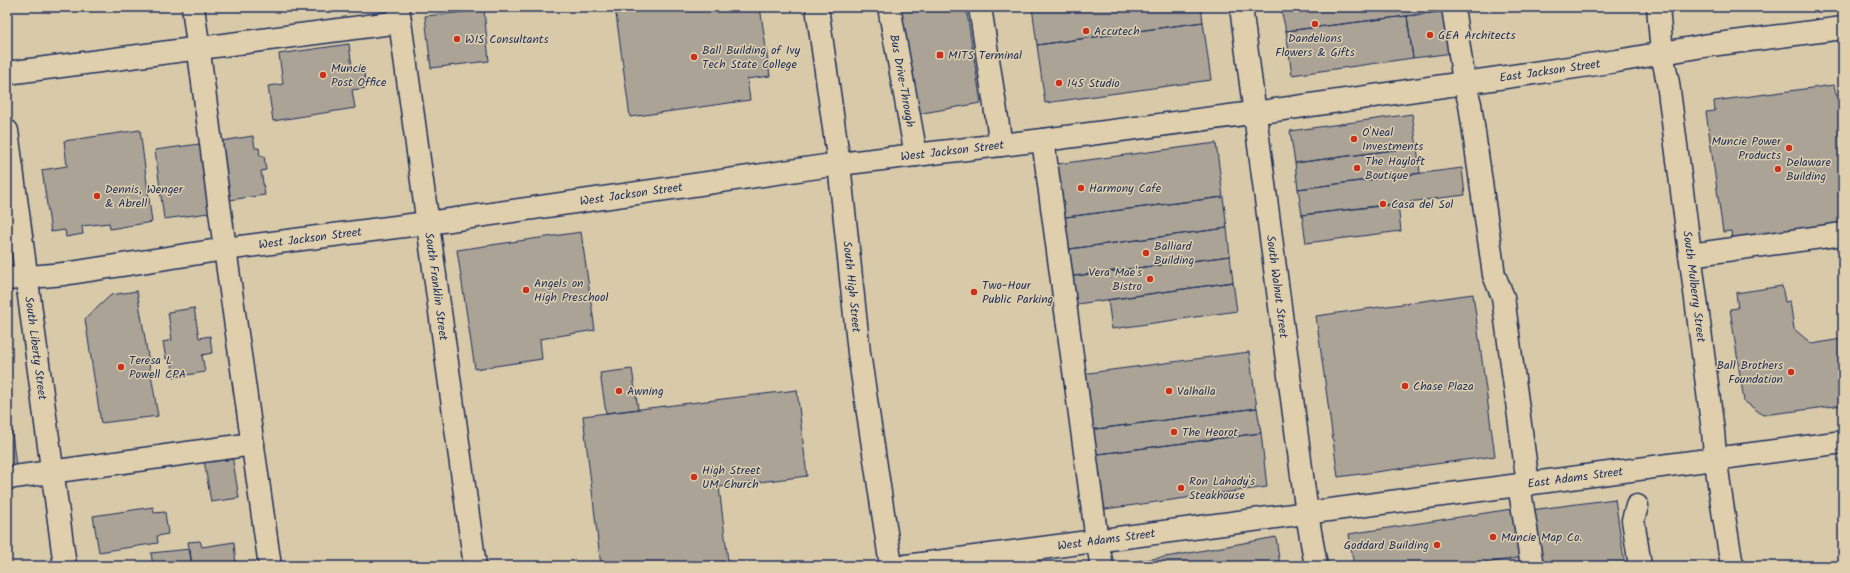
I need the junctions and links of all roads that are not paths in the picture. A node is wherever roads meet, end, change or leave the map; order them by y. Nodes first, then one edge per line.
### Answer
1 (193, 7) edge
2 (817, 7) edge
3 (889, 7) edge
4 (980, 7) edge
5 (1241, 7) edge
6 (1454, 7) edge
7 (1658, 7) edge
8 (399, 14) edge
9 (1843, 28) edge
10 (198, 48) junction
11 (1662, 53) junction
12 (7, 73) edge
13 (1464, 82) junction
14 (1256, 112) junction
15 (7, 131) edge
16 (1043, 140) junction
17 (1001, 145) junction
18 (916, 156) junction
19 (839, 164) junction
20 (427, 223) junction
21 (1843, 234) edge
22 (225, 249) junction
23 (1690, 256) junction
24 (17, 278) edge
25 (1843, 442) edge
26 (253, 444) junction
27 (1715, 460) junction
28 (52, 471) junction
29 (7, 478) edge
30 (1523, 485) junction
31 (1637, 506) dead end
32 (1307, 514) junction
33 (1097, 541) junction
34 (65, 566) edge
35 (270, 566) edge
36 (475, 566) edge
37 (891, 566) edge
38 (906, 566) edge
39 (1102, 566) edge
40 (1316, 566) edge
41 (1532, 566) edge
42 (1640, 566) edge
43 (1732, 566) edge

1 - 10 main road
2 - 19 main road, South High Street
3 - 18 main road, Bus Drive-Through
4 - 17 main road
5 - 14 main road, South Walnut Street
6 - 13 main road
7 - 11 main road, South Mulberry Street
8 - 10 main road
8 - 20 main road, South Franklin Street
9 - 11 main road, East Jackson Street
10 - 12 main road
10 - 22 main road
11 - 13 main road, East Jackson Street
11 - 23 main road, South Mulberry Street
13 - 14 main road, East Jackson Street
13 - 30 main road
14 - 16 main road, West Jackson Street
14 - 32 main road, South Walnut Street
15 - 24 main road, South Liberty Street
16 - 17 main road, West Jackson Street
16 - 33 main road
17 - 18 main road, West Jackson Street
18 - 19 main road, West Jackson Street
19 - 20 main road, West Jackson Street
19 - 37 main road, South High Street
20 - 22 main road, West Jackson Street
20 - 36 main road, South Franklin Street
21 - 23 main road
22 - 24 main road, West Jackson Street
22 - 26 main road
23 - 27 main road, South Mulberry Street
24 - 28 main road, South Liberty Street
25 - 27 main road, East Adams Street
26 - 28 main road
26 - 35 main road
27 - 30 main road, East Adams Street
27 - 43 main road, South Mulberry Street
28 - 29 main road
28 - 34 main road, South Liberty Street
30 - 32 main road, East Adams Street
30 - 41 main road
31 - 42 main road
32 - 33 main road, West Adams Street
32 - 40 main road, South Walnut Street
33 - 38 main road, West Adams Street
33 - 39 main road

